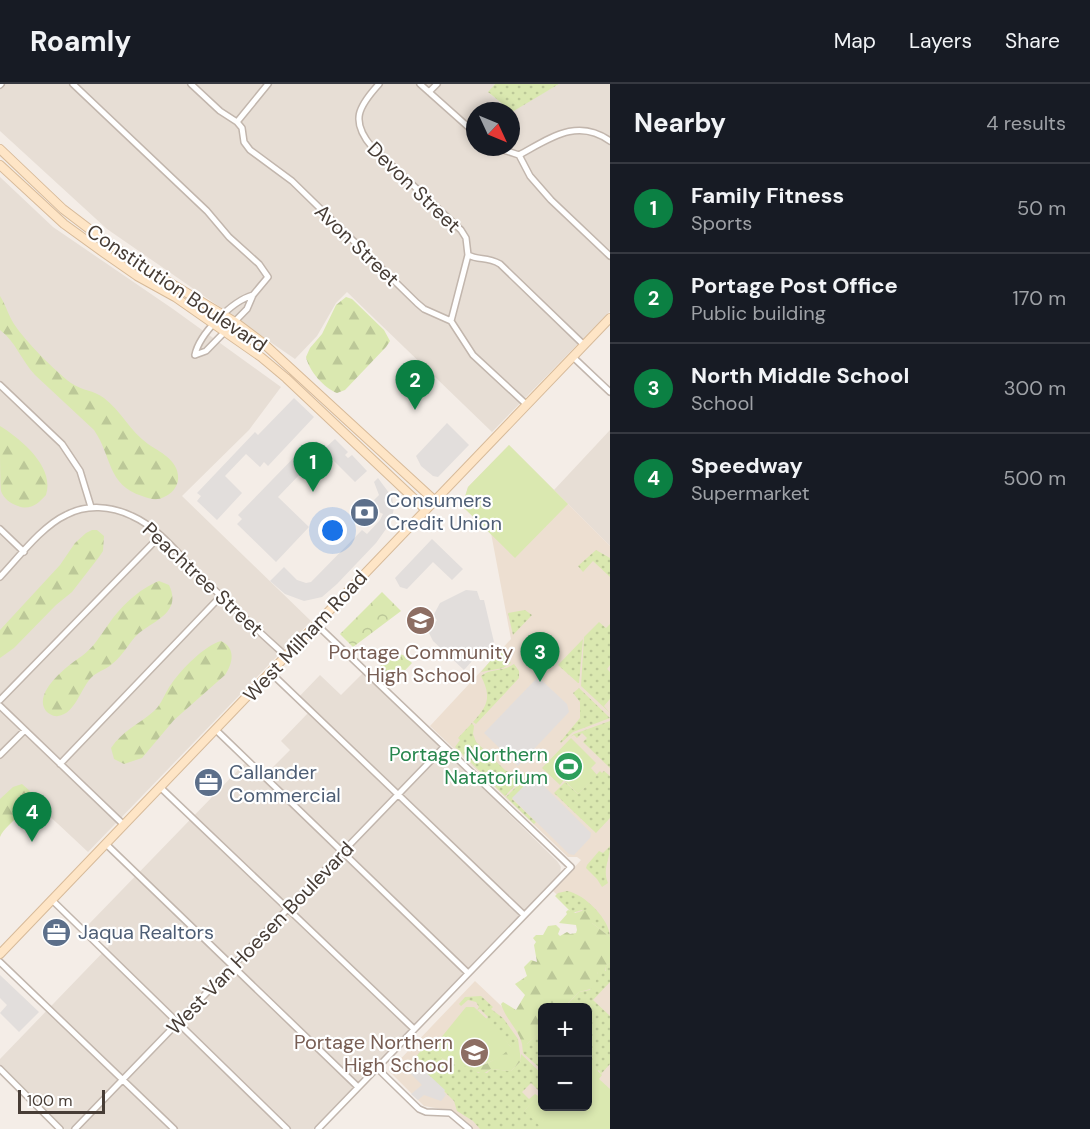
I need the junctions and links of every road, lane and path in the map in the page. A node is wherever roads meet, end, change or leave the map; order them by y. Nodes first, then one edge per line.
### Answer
1 (73, 84) edge
2 (192, 84) edge
3 (268, 84) edge
4 (379, 84) edge
5 (420, 84) edge
6 (437, 84) edge
7 (429, 92) junction
8 (237, 122) junction
9 (466, 125) edge
10 (610, 141) edge
11 (0, 149) edge
12 (520, 154) edge
13 (520, 156) edge
14 (0, 165) edge
15 (468, 255) junction
16 (610, 256) edge
17 (253, 295) junction
18 (224, 315) junction
19 (610, 318) edge
20 (451, 321) junction
21 (235, 322) junction
22 (215, 324) junction
23 (225, 332) junction
24 (584, 345) junction
25 (573, 357) junction
26 (0, 385) edge
27 (610, 392) edge
28 (527, 405) junction
29 (434, 500) junction
30 (91, 507) junction
31 (425, 509) junction
32 (0, 529) edge
33 (160, 536) junction
34 (24, 552) junction
35 (0, 577) edge
36 (221, 596) junction
37 (317, 625) junction
38 (287, 657) junction
39 (271, 673) junction
40 (0, 700) edge
41 (0, 706) edge
42 (24, 730) junction
43 (216, 730) junction
44 (444, 747) junction
45 (0, 755) edge
46 (60, 764) junction
47 (161, 788) junction
48 (397, 794) junction
49 (124, 825) junction
50 (106, 844) junction
51 (342, 853) junction
52 (52, 900) junction
53 (287, 908) junction
54 (524, 915) junction
55 (0, 954) edge
56 (0, 962) edge
57 (233, 966) junction
58 (468, 973) junction
59 (179, 1023) junction
60 (414, 1029) junction
61 (377, 1068) junction
62 (0, 1069) edge
63 (124, 1079) junction
64 (358, 1087) junction
65 (60, 1129) edge
66 (75, 1129) edge
67 (174, 1129) edge
68 (287, 1129) edge
69 (318, 1129) edge
70 (469, 1129) edge

1 - 17 street
2 - 8 street, Avon Street
3 - 8 street
4 - 15 street, Devon Street
5 - 7 street
6 - 7 street
7 - 9 street
8 - 20 street, Avon Street
10 - 12 street
11 - 18 street, Constitution Boulevard
13 - 16 street
14 - 22 street, Constitution Boulevard
15 - 20 street
15 - 24 street, Devon Street
17 - 18 street
17 - 21 street
18 - 21 street, Constitution Boulevard
18 - 22 street
19 - 24 street, West Milham Road
20 - 28 street
21 - 23 street
21 - 29 street, Constitution Boulevard
22 - 23 street, Constitution Boulevard
22 - 23 street
23 - 31 street, Constitution Boulevard
24 - 25 street, West Milham Road
25 - 27 street
25 - 28 street, West Milham Road
26 - 30 street
28 - 29 street, West Milham Road
29 - 31 street, West Milham Road
30 - 33 street, Peachtree Street
30 - 34 street
31 - 37 street, West Milham Road
32 - 34 street
33 - 36 street, Peachtree Street
33 - 40 street
34 - 35 street
36 - 38 street, Peachtree Street
36 - 46 street
37 - 38 street, West Milham Road
37 - 44 street
38 - 39 street, West Milham Road
39 - 43 street, West Milham Road
39 - 48 street
41 - 42 street
42 - 45 street
42 - 46 street
43 - 47 street, West Milham Road
43 - 51 street
44 - 48 street, West Van Hoesen Boulevard
44 - 54 street
46 - 49 street
47 - 49 street, West Milham Road
47 - 53 street
48 - 51 street, West Van Hoesen Boulevard
48 - 54 street
49 - 50 street, West Milham Road
50 - 52 street, West Milham Road
50 - 57 street
51 - 53 street, West Van Hoesen Boulevard
51 - 58 street
52 - 55 street, West Milham Road
52 - 59 street
53 - 57 street, West Van Hoesen Boulevard
53 - 60 street
54 - 58 street
56 - 63 street
57 - 59 street, West Van Hoesen Boulevard
57 - 64 street
58 - 60 street
59 - 63 street, West Van Hoesen Boulevard
59 - 68 street
60 - 61 street
61 - 64 street
61 - 70 street
62 - 65 street
63 - 66 street, West Van Hoesen Boulevard
63 - 67 street
64 - 69 street

